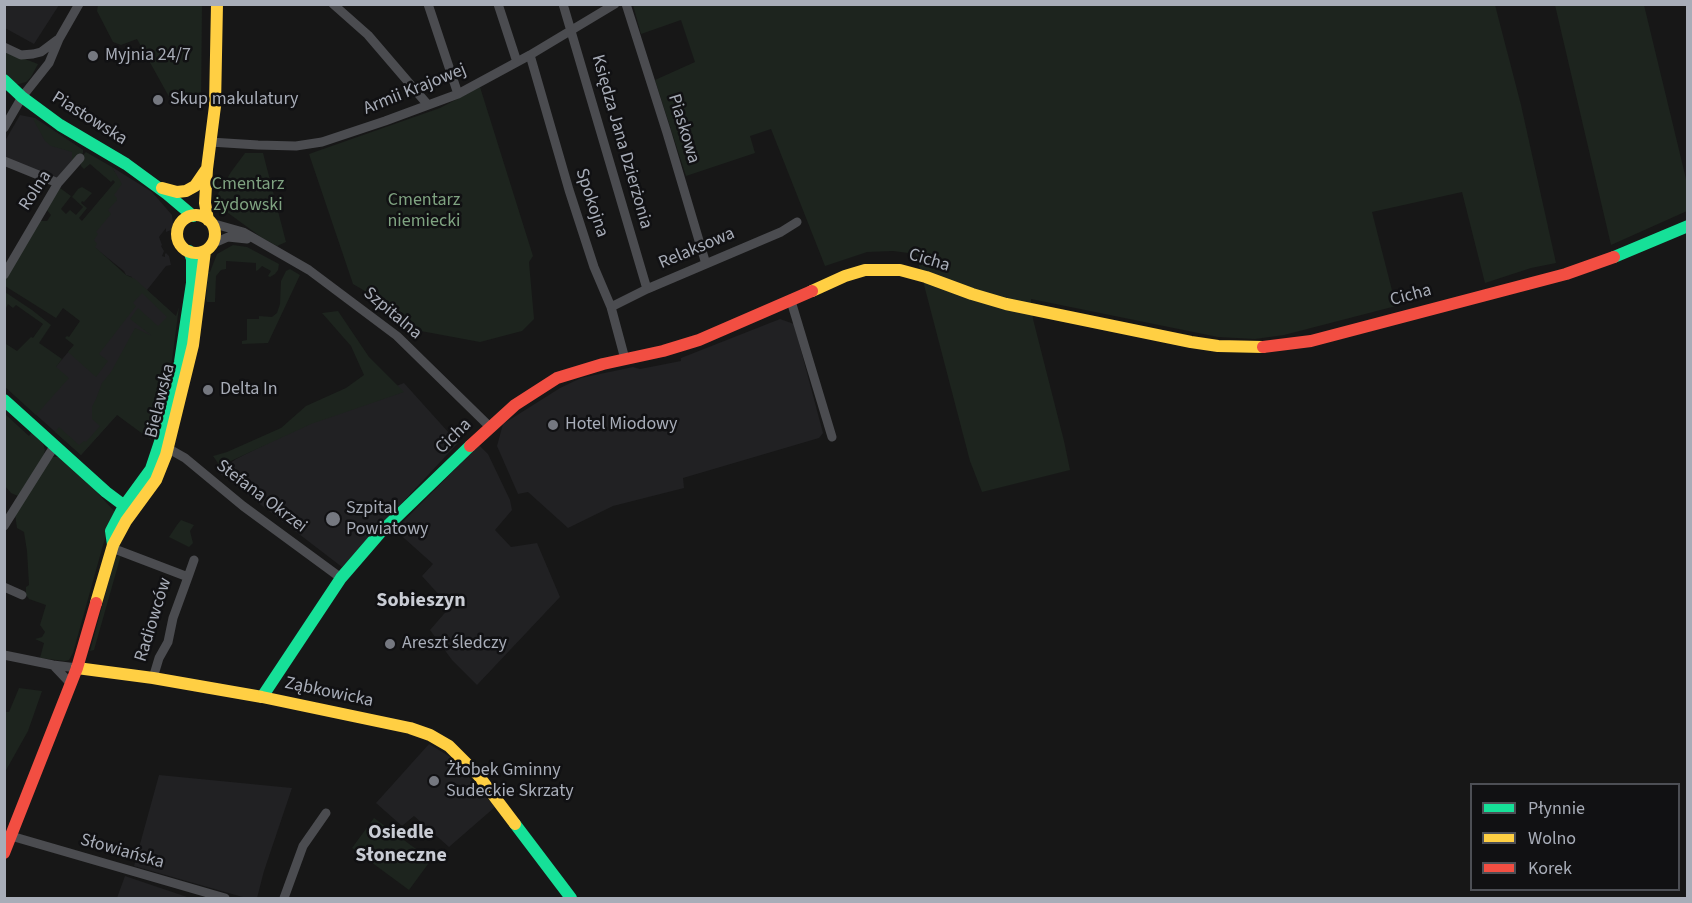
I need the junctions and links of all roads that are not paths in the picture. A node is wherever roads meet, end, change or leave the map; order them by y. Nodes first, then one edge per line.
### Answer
1 (79, 4) edge
2 (217, 4) edge
3 (333, 4) edge
4 (428, 4) edge
5 (498, 4) edge
6 (563, 4) edge
7 (615, 4) edge
8 (626, 4) edge
9 (571, 30) junction
10 (59, 39) junction
11 (4, 47) edge
12 (530, 55) junction
13 (517, 62) junction
14 (4, 80) edge
15 (458, 94) junction
16 (22, 97) junction
17 (428, 105) junction
18 (4, 128) edge
19 (210, 142) junction
20 (80, 158) dead end
21 (4, 161) edge
22 (207, 169) junction
23 (58, 183) junction
24 (156, 186) junction
25 (202, 219) junction
26 (796, 222) dead end
27 (180, 225) junction
28 (1688, 226) edge
29 (260, 243) junction
30 (208, 247) junction
31 (189, 252) junction
32 (706, 264) junction
33 (4, 275) edge
34 (647, 289) junction
35 (792, 301) junction
36 (611, 307) junction
37 (625, 359) junction
38 (179, 383) junction
39 (4, 400) edge
40 (490, 427) junction
41 (831, 437) dead end
42 (55, 445) junction
43 (164, 446) junction
44 (128, 509) junction
45 (4, 526) edge
46 (112, 547) junction
47 (194, 560) dead end
48 (188, 578) junction
49 (341, 578) junction
50 (4, 587) edge
51 (22, 595) dead end
52 (4, 655) edge
53 (53, 665) junction
54 (77, 668) junction
55 (153, 678) junction
56 (71, 684) junction
57 (262, 697) junction
58 (326, 813) dead end
59 (11, 836) junction
60 (4, 853) edge
61 (225, 898) edge
62 (284, 898) edge
63 (570, 898) edge

1 - 10 street
2 - 19 street
3 - 17 street
4 - 15 street
5 - 13 street
6 - 9 street, Księdza Jana Dzierżonia
7 - 9 street, Armii Krajowej
8 - 32 street, Piaskowa
9 - 12 street, Armii Krajowej
9 - 34 street, Księdza Jana Dzierżonia
10 - 11 street
10 - 16 street
12 - 13 street, Armii Krajowej
12 - 36 street, Spokojna
13 - 15 street, Armii Krajowej
14 - 16 street, Piastowska
15 - 17 street, Armii Krajowej
16 - 18 street
16 - 24 street, Piastowska
17 - 19 street, Armii Krajowej
19 - 22 street
20 - 23 street, Rolna
21 - 23 street
22 - 24 street
22 - 25 street
23 - 33 street, Rolna
24 - 25 street, Piastowska
24 - 27 street, Piastowska
25 - 27 street
25 - 29 street, Szpitalna
25 - 30 street
26 - 32 street, Relaksowa
27 - 31 street
28 - 35 street, Cicha
29 - 30 street, Szpitalna
29 - 40 street, Szpitalna
30 - 31 street
30 - 38 street, Bielawska
31 - 38 street, Bielawska
32 - 34 street, Relaksowa
34 - 36 street, Relaksowa
35 - 37 street, Cicha
35 - 41 street
36 - 37 street, Spokojna
37 - 40 street, Cicha
38 - 43 street, Bielawska
39 - 42 street
40 - 49 street, Cicha
42 - 44 street
42 - 45 street
43 - 44 street, Bielawska
43 - 49 street, Stefana Okrzei
44 - 46 street, Bielawska
46 - 48 street, Radiowców
46 - 54 street, Bielawska
47 - 48 street
48 - 55 street, Radiowców
49 - 57 street, Cicha
50 - 51 street
52 - 53 street, Ząbkowicka
53 - 54 street, Ząbkowicka
53 - 56 street
54 - 55 street, Ząbkowicka
54 - 56 street, Bielawska
55 - 57 street, Ząbkowicka
56 - 59 street, Bielawska
57 - 63 street, Ząbkowicka
58 - 62 street
59 - 60 street, Bielawska
59 - 61 street, Słowiańska

